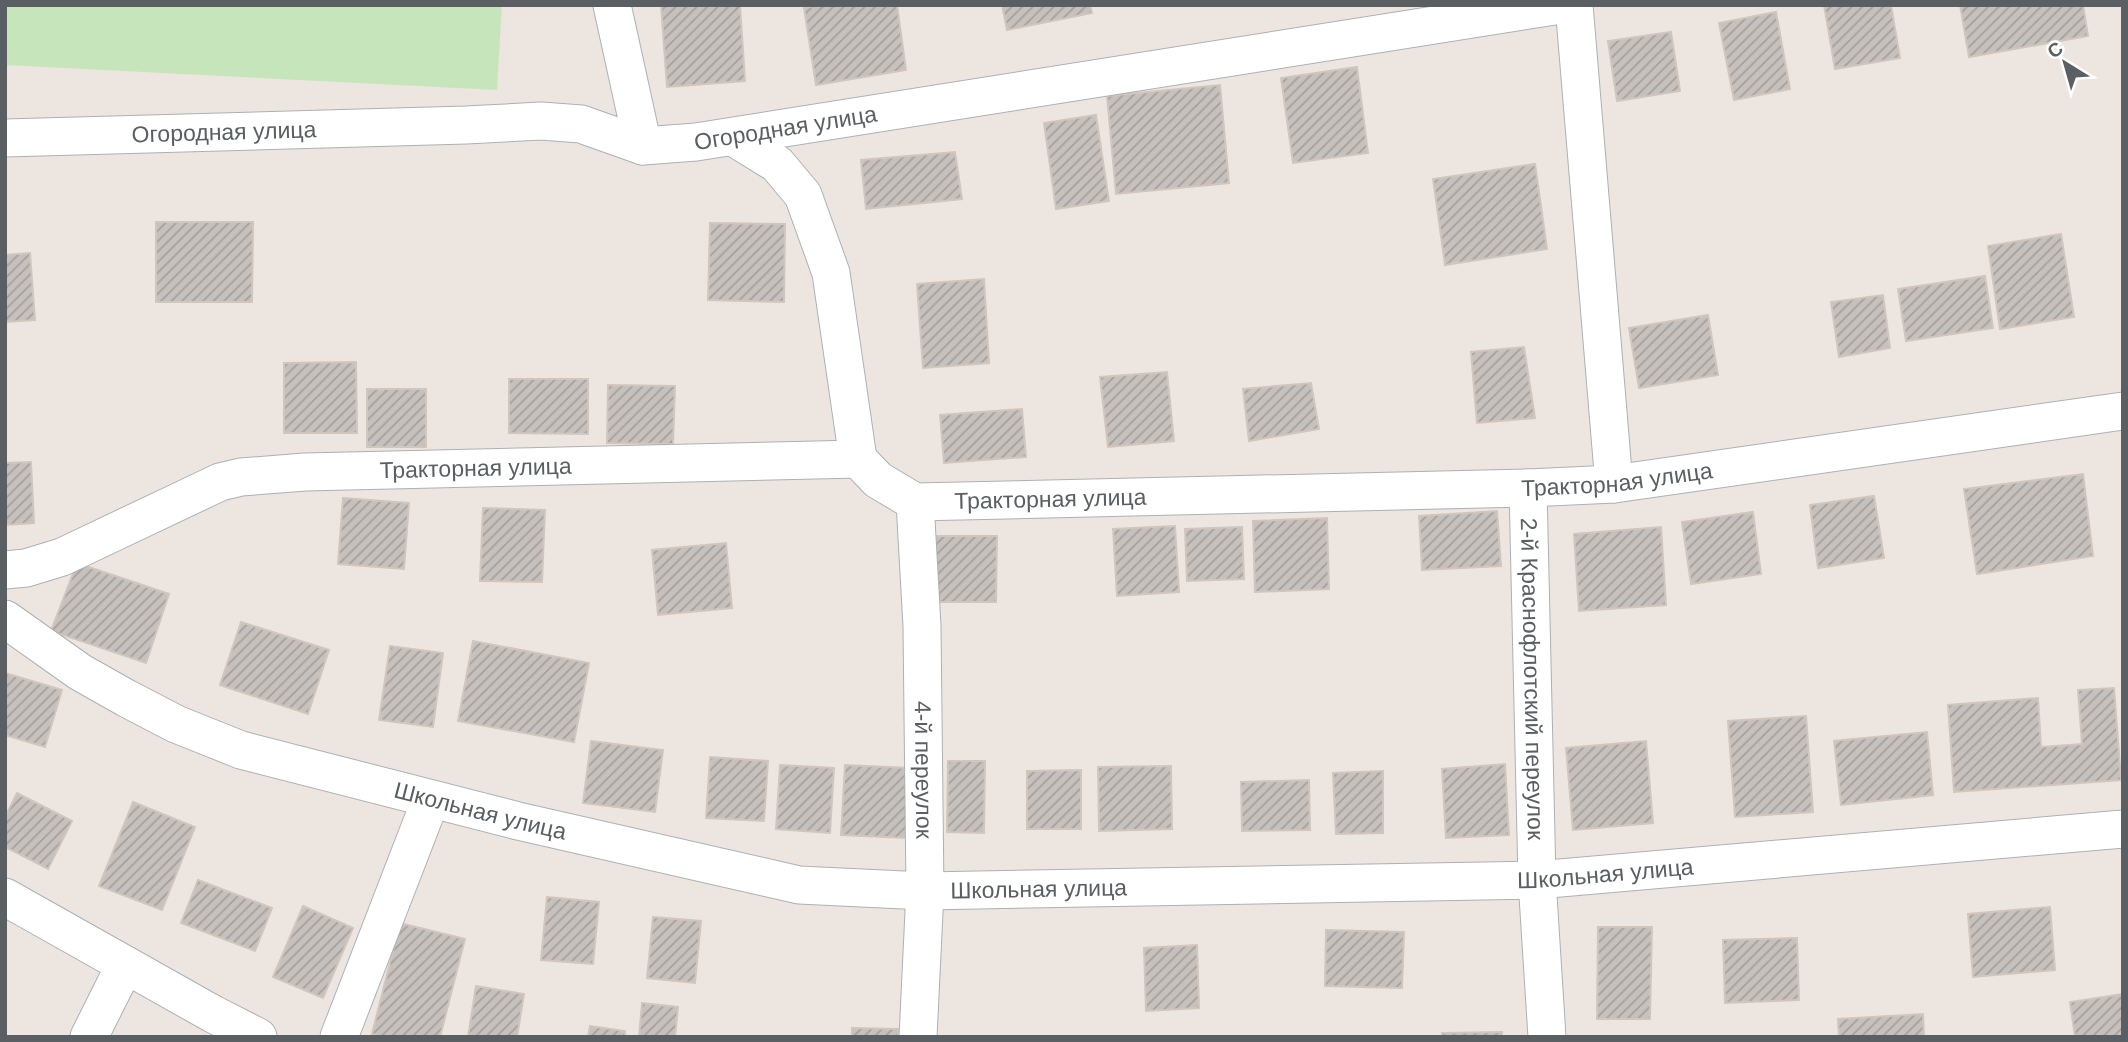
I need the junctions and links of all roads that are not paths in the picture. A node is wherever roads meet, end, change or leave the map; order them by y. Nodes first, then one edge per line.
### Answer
1 (612, 5) edge
2 (1561, 5) edge
3 (1574, 5) edge
4 (5, 138) edge
5 (733, 138) junction
6 (643, 146) junction
7 (2123, 411) edge
8 (858, 459) junction
9 (1614, 484) junction
10 (1528, 488) junction
11 (915, 502) junction
12 (5, 570) edge
13 (5, 619) edge
14 (431, 799) junction
15 (2123, 829) edge
16 (1537, 880) junction
17 (925, 891) junction
18 (5, 897) edge
19 (125, 965) junction
20 (89, 1037) edge
21 (258, 1037) edge
22 (339, 1037) edge
23 (918, 1037) edge
24 (1548, 1037) edge

1 - 6 street
2 - 5 street, Огородная улица
3 - 9 street
4 - 6 street, Огородная улица
5 - 6 street, Огородная улица
5 - 8 street
7 - 9 street, Тракторная улица
8 - 11 street
8 - 12 street, Тракторная улица
9 - 10 street, Тракторная улица
10 - 11 street, Тракторная улица
10 - 16 street, 2-й Краснофлотский переулок
11 - 17 street, 4-й переулок
13 - 14 street, Школьная улица
14 - 17 street, Школьная улица
14 - 22 street
15 - 16 street, Школьная улица
16 - 17 street, Школьная улица
16 - 24 street, 2-й Краснофлотский переулок
17 - 23 street, 4-й переулок
18 - 19 street
19 - 20 street
19 - 21 street

